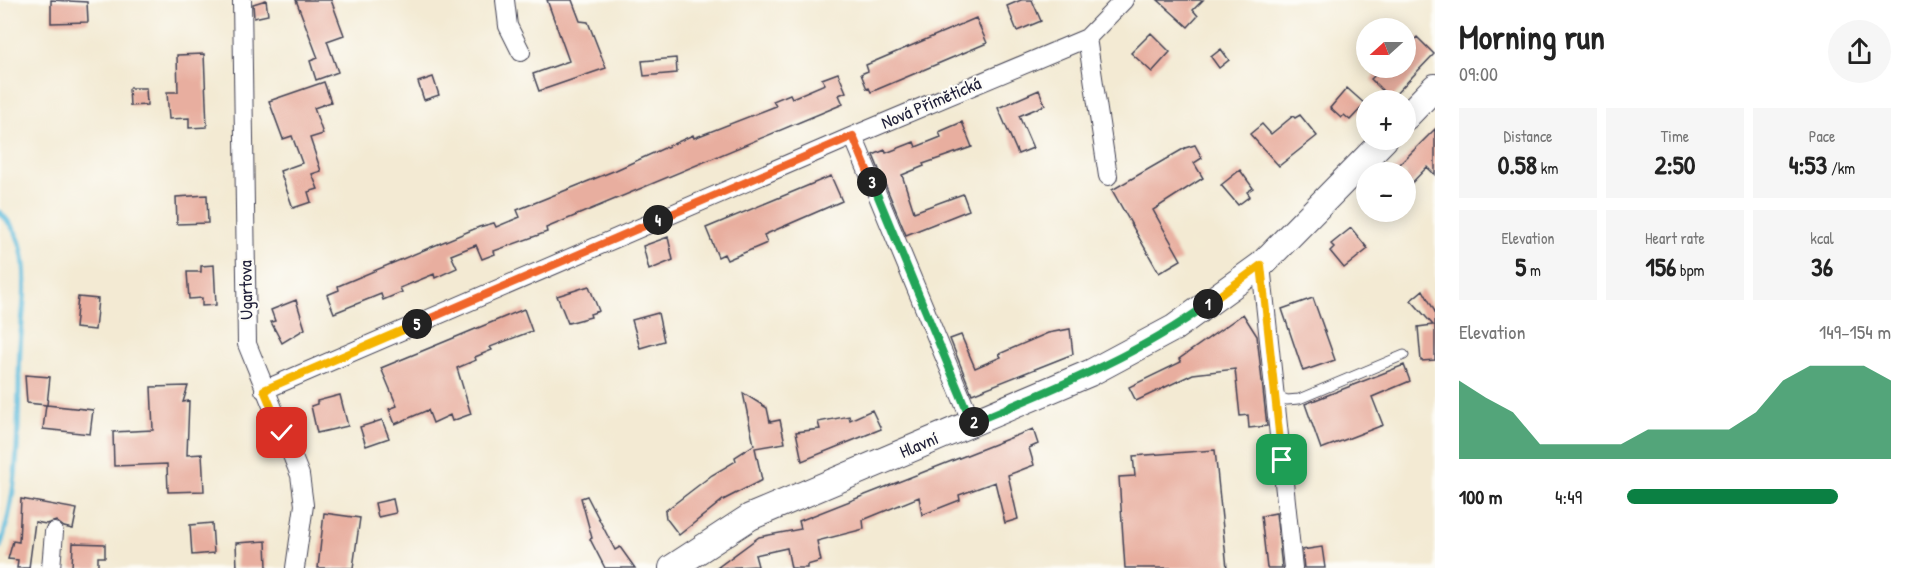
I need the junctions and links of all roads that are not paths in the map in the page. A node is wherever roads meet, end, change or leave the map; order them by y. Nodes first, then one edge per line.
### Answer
1 (242, 0) edge
2 (505, 0) edge
3 (1124, 0) edge
4 (1087, 38) junction
5 (521, 52) dead end
6 (1435, 87) edge
7 (1416, 107) edge
8 (853, 136) junction
9 (1374, 150) edge
10 (1108, 176) dead end
11 (1261, 265) junction
12 (1404, 355) dead end
13 (264, 390) junction
14 (1275, 395) junction
15 (972, 423) junction
16 (54, 532) dead end
17 (51, 568) edge
18 (295, 568) edge
19 (672, 568) edge
20 (1293, 568) edge

1 - 13 street, Ugartova
2 - 5 street
3 - 4 street, Nová Přímětická
4 - 8 street, Nová Přímětická
4 - 10 street
6 - 7 main road
8 - 13 street, Nová Přímětická
8 - 15 street
9 - 11 main road, Hlavní
11 - 14 street
11 - 15 main road, Hlavní
12 - 14 lane
13 - 18 street, Ugartova
14 - 20 street
15 - 19 main road, Hlavní
16 - 17 street

